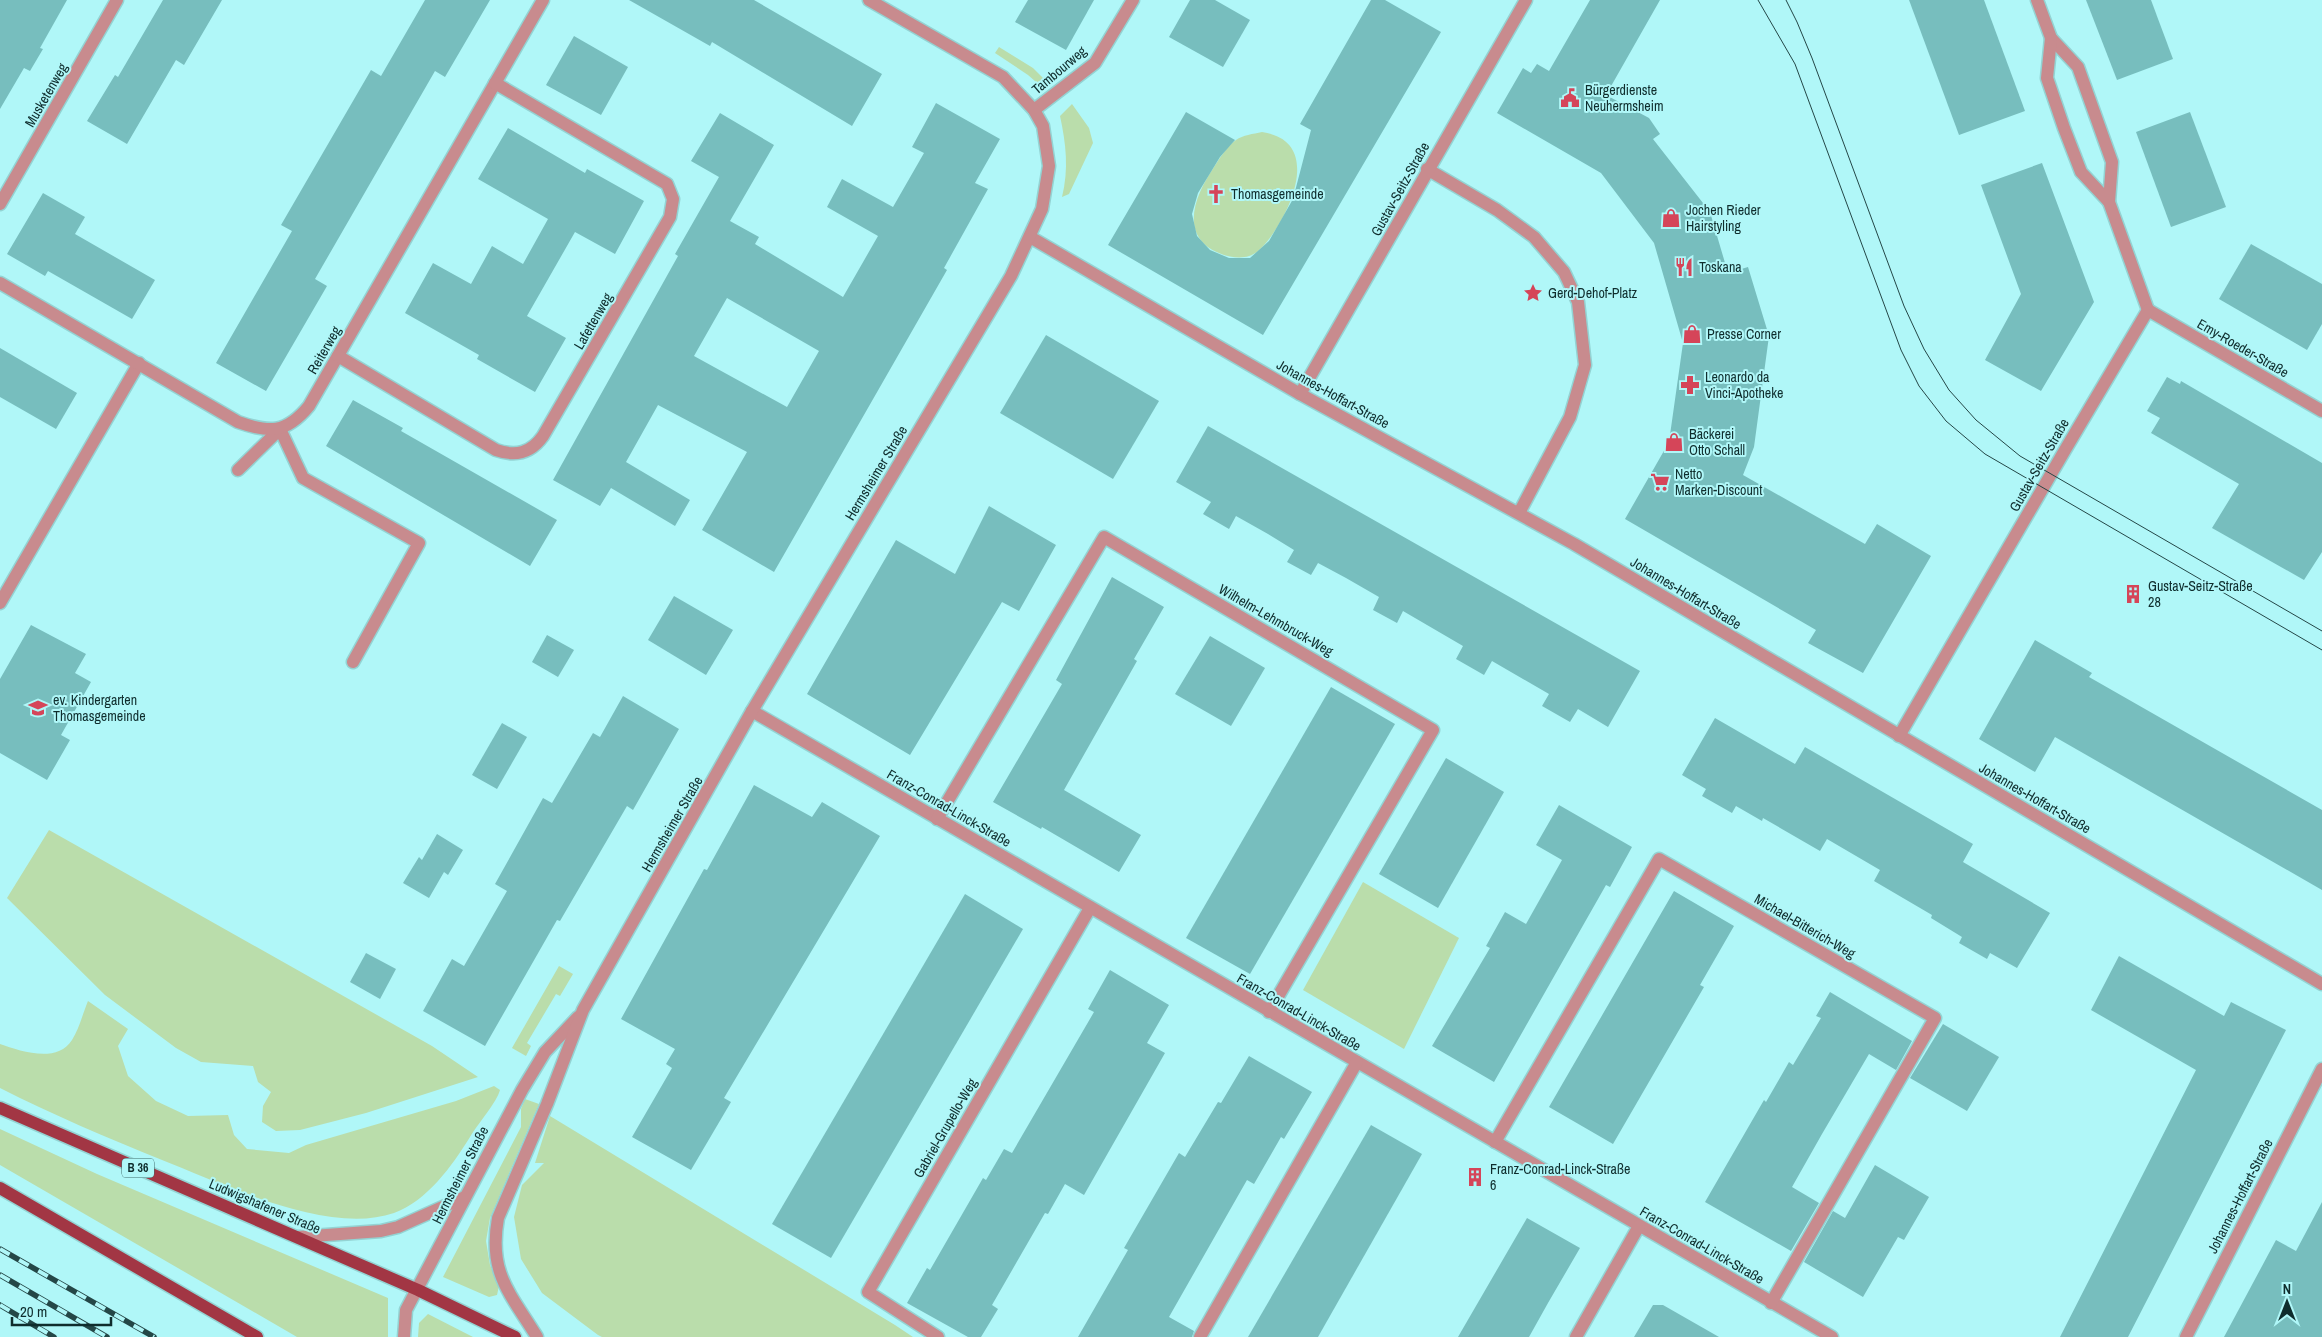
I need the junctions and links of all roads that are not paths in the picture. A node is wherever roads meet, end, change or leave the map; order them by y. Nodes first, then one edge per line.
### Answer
1 (117, 0) edge
2 (543, 0) edge
3 (868, 0) edge
4 (1134, 0) edge
5 (1526, 0) edge
6 (2037, 0) edge
7 (2051, 38) junction
8 (495, 84) junction
9 (1034, 110) junction
10 (1428, 169) junction
11 (2109, 202) junction
12 (0, 204) edge
13 (1030, 237) junction
14 (0, 283) edge
15 (2148, 310) junction
16 (338, 356) junction
17 (139, 363) junction
18 (1300, 394) junction
19 (2322, 411) edge
20 (280, 429) junction
21 (238, 470) dead end
22 (1519, 513) junction
23 (0, 603) edge
24 (353, 662) dead end
25 (752, 712) junction
26 (1899, 736) junction
27 (937, 819) junction
28 (1090, 908) junction
29 (2322, 984) edge
30 (1270, 1012) junction
31 (582, 1013) junction
32 (1357, 1062) junction
33 (2322, 1069) edge
34 (0, 1108) edge
35 (1495, 1142) junction
36 (0, 1188) edge
37 (465, 1197) junction
38 (1639, 1226) junction
39 (299, 1237) junction
40 (418, 1290) junction
41 (1771, 1303) junction
42 (257, 1337) edge
43 (404, 1337) edge
44 (515, 1337) edge
45 (537, 1337) edge
46 (938, 1337) edge
47 (1200, 1337) edge
48 (1576, 1337) edge
49 (1832, 1337) edge
50 (2186, 1337) edge

1 - 12 street, Musketenweg
2 - 8 street, Reiterweg
3 - 9 street, Hermsheimer Straße
4 - 9 street, Tambourweg
5 - 10 street, Gustav-Seitz-Straße
6 - 7 street
7 - 11 street
7 - 11 street
8 - 16 street, Reiterweg
8 - 16 street, Lafettenweg
9 - 13 street, Hermsheimer Straße
10 - 18 street, Gustav-Seitz-Straße
10 - 22 street
11 - 15 street
13 - 18 street, Johannes-Hoffart-Straße
13 - 25 street, Hermsheimer Straße
14 - 17 street
15 - 19 street, Emy-Roeder-Straße
15 - 26 street, Gustav-Seitz-Straße
16 - 20 street, Reiterweg
17 - 20 street
17 - 23 street
18 - 22 street, Johannes-Hoffart-Straße
20 - 21 street, Reiterweg
20 - 24 street
22 - 26 street, Johannes-Hoffart-Straße
25 - 27 street, Franz-Conrad-Linck-Straße
25 - 31 street, Hermsheimer Straße
26 - 29 street, Johannes-Hoffart-Straße
27 - 28 street, Franz-Conrad-Linck-Straße
27 - 30 street, Wilhelm-Lehmbruck-Weg
28 - 30 street, Franz-Conrad-Linck-Straße
28 - 46 street, Gabriel-Grupello-Weg
30 - 32 street, Franz-Conrad-Linck-Straße
31 - 37 street, Hermsheimer Straße
31 - 45 street, Hermsheimer Straße
32 - 35 street, Franz-Conrad-Linck-Straße
32 - 47 street
33 - 50 street, Johannes-Hoffart-Straße
34 - 39 main road, Ludwigshafener Straße / B 36
35 - 38 street, Franz-Conrad-Linck-Straße
35 - 41 street, Michael-Bitterich-Weg
36 - 42 main road
37 - 39 street
37 - 40 street, Hermsheimer Straße
38 - 41 street, Franz-Conrad-Linck-Straße
38 - 48 street
39 - 40 main road, Ludwigshafener Straße / B 36
40 - 43 street, Hermsheimer Straße
40 - 44 main road, Ludwigshafener Straße / B 36
41 - 49 street, Franz-Conrad-Linck-Straße

